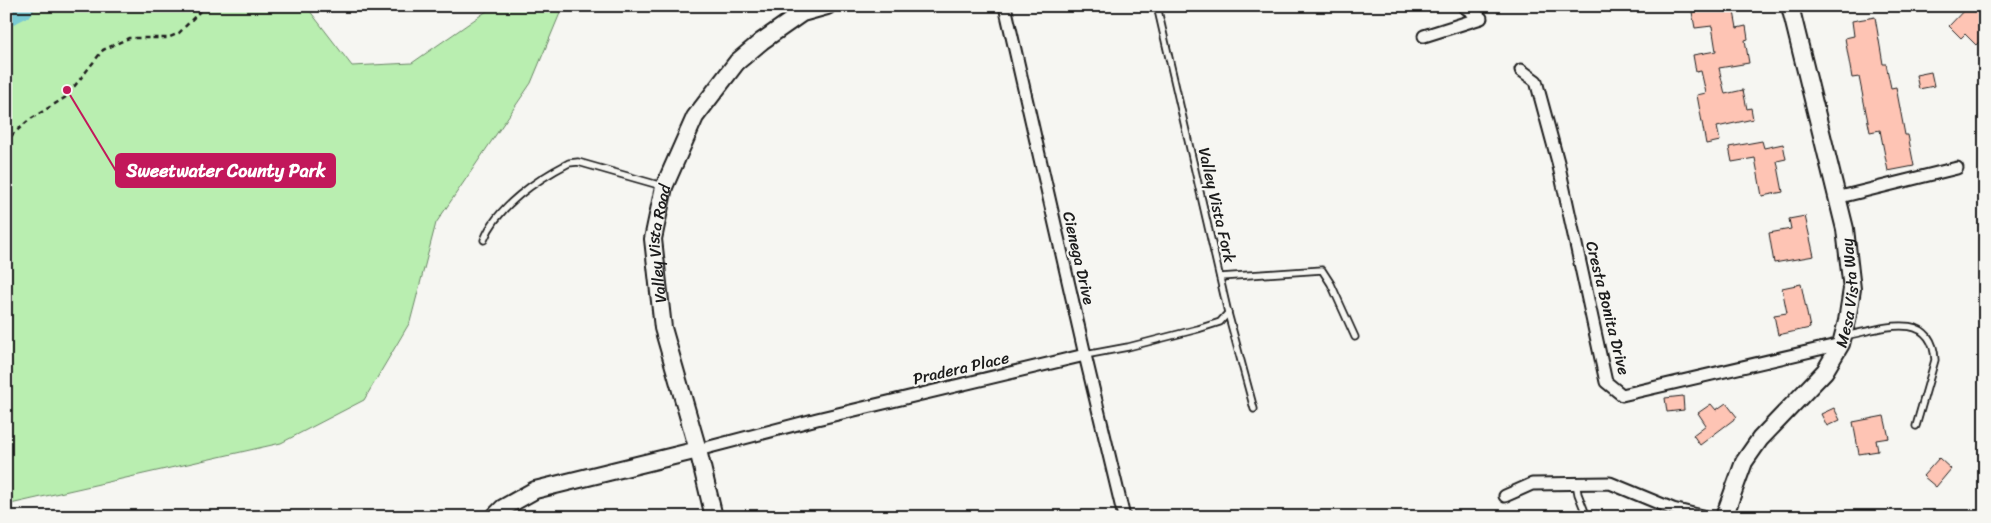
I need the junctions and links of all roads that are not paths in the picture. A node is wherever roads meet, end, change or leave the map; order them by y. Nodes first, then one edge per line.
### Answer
1 (827, 6) edge
2 (1006, 6) edge
3 (1157, 6) edge
4 (1464, 6) edge
5 (1790, 6) edge
6 (1424, 36) dead end
7 (1521, 70) dead end
8 (1957, 168) dead end
9 (664, 187) junction
10 (1836, 198) junction
11 (484, 240) dead end
12 (1220, 277) junction
13 (1228, 314) junction
14 (1355, 338) dead end
15 (1842, 340) junction
16 (1085, 355) junction
17 (1254, 409) dead end
18 (1916, 426) dead end
19 (698, 450) junction
20 (1576, 482) junction
21 (1506, 496) dead end
22 (494, 517) edge
23 (714, 517) edge
24 (1124, 517) edge
25 (1587, 517) edge
26 (1706, 517) edge
27 (1724, 517) edge

1 - 9 street, Valley Vista Road
2 - 16 street, Cienega Drive
3 - 12 lane, Valley Vista Fork
4 - 6 street
5 - 10 street, Mesa Vista Way
7 - 15 street, Cresta Bonita Drive
8 - 10 street
9 - 11 lane
9 - 19 street, Valley Vista Road
10 - 15 street, Mesa Vista Way
12 - 13 lane, Valley Vista Fork
12 - 14 lane
13 - 16 lane, Pradera Place
13 - 17 lane, Valley Vista Fork
15 - 18 lane
15 - 27 street, Mesa Vista Way
16 - 19 street, Pradera Place
16 - 24 street, Cienega Drive
19 - 22 street
19 - 23 street, Valley Vista Road
20 - 21 street
20 - 25 lane
20 - 26 street

